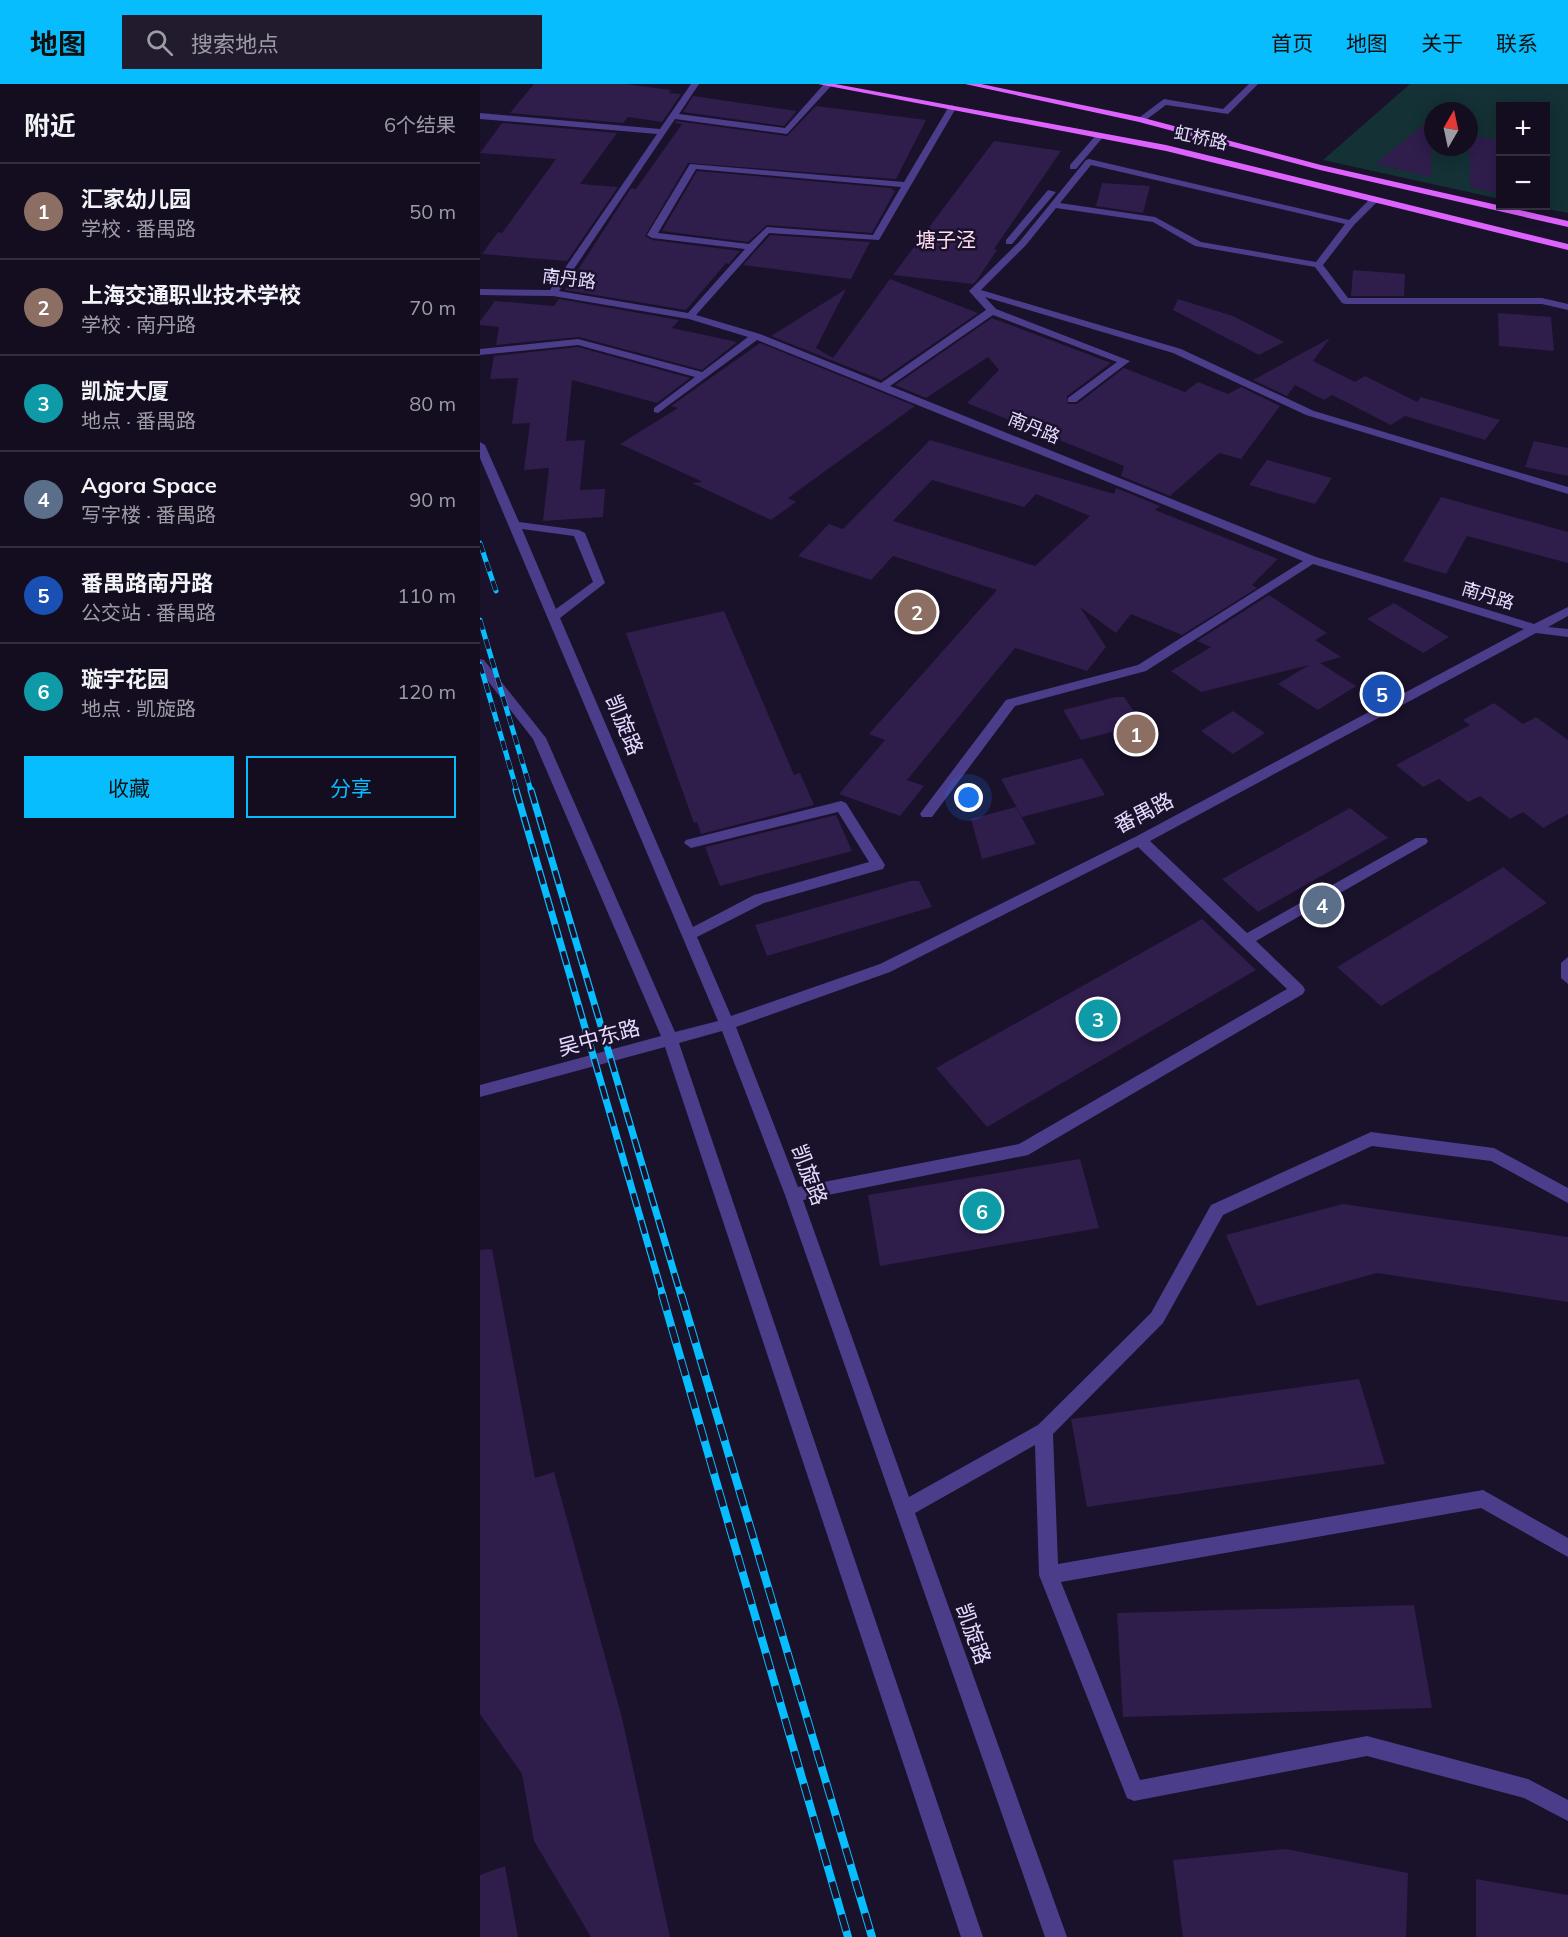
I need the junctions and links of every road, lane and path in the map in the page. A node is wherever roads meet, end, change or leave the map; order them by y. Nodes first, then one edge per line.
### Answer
1 (695, 84) edge
2 (969, 84) edge
3 (1254, 84) edge
4 (825, 85) edge
5 (952, 108) junction
6 (480, 116) edge
7 (672, 116) junction
8 (1140, 120) junction
9 (661, 132) junction
10 (1100, 136) junction
11 (905, 185) junction
12 (1375, 199) junction
13 (1054, 205) junction
14 (1351, 223) junction
15 (1568, 224) edge
16 (1009, 242) dead end
17 (1568, 247) edge
18 (750, 248) junction
19 (1318, 265) junction
20 (974, 291) junction
21 (480, 292) edge
22 (553, 293) junction
23 (1568, 307) edge
24 (992, 311) junction
25 (690, 316) junction
26 (756, 336) junction
27 (480, 352) edge
28 (701, 375) junction
29 (883, 386) junction
30 (1072, 400) dead end
31 (658, 410) dead end
32 (480, 445) edge
33 (1568, 491) edge
34 (514, 525) junction
35 (1312, 560) junction
36 (1568, 611) edge
37 (553, 617) junction
38 (1536, 629) junction
39 (1568, 633) edge
40 (480, 663) edge
41 (927, 814) dead end
42 (1140, 840) junction
43 (1421, 841) dead end
44 (691, 843) dead end
45 (689, 935) junction
46 (1247, 939) junction
47 (1568, 963) edge
48 (1568, 978) edge
49 (728, 1024) junction
50 (671, 1041) junction
51 (480, 1091) edge
52 (793, 1195) junction
53 (1568, 1196) edge
54 (1044, 1431) junction
55 (904, 1509) junction
56 (1568, 1548) edge
57 (1049, 1575) junction
58 (1568, 1811) edge
59 (972, 1937) edge
60 (1056, 1937) edge

1 - 7 street
2 - 8 main road, 虹桥路
3 - 8 street
4 - 5 main road, 虹桥路
4 - 7 street
5 - 10 main road, 虹桥路
5 - 11 street
6 - 9 street
7 - 9 street
8 - 15 main road, 虹桥路
9 - 22 street
10 - 12 main road, 虹桥路
10 - 16 street
11 - 18 street
11 - 18 street
12 - 14 street
12 - 17 main road, 虹桥路
13 - 14 street
13 - 19 street
13 - 20 street
14 - 19 street
18 - 25 street
19 - 23 street
20 - 24 street
20 - 33 street
21 - 22 street, 南丹路
22 - 25 street, 南丹路
24 - 29 street
24 - 30 street
25 - 26 street, 南丹路
26 - 28 street
26 - 29 street, 南丹路
27 - 28 street
28 - 31 street
29 - 35 street, 南丹路
32 - 34 street, 凯旋路
34 - 37 street, 凯旋路
34 - 37 street
35 - 38 street, 南丹路
35 - 41 street
36 - 38 street, 番禺路
37 - 45 street, 凯旋路
38 - 39 street, 南丹路
38 - 42 street, 番禺路
40 - 50 street
42 - 46 street
42 - 49 street, 番禺路
43 - 46 street
44 - 45 street
45 - 49 street, 凯旋路
46 - 52 street
47 - 48 street
49 - 50 street, 吴中东路
49 - 52 street, 凯旋路
50 - 51 street, 吴中东路
50 - 59 street
52 - 55 street, 凯旋路
53 - 54 street
54 - 55 street
54 - 57 street
55 - 60 street, 凯旋路
56 - 57 street
57 - 58 street

